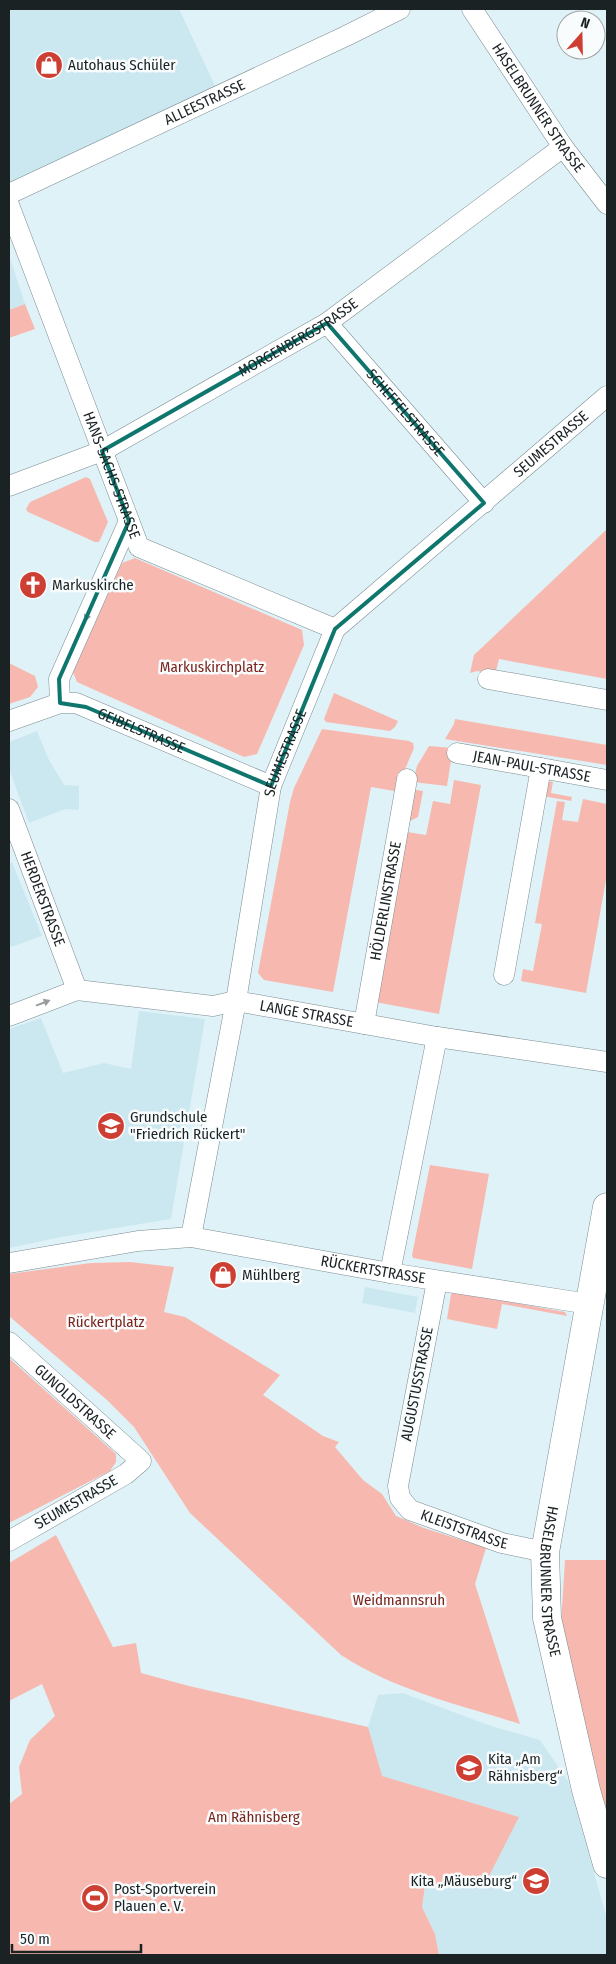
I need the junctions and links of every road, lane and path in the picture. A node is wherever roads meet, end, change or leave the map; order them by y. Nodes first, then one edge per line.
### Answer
1 (400, 9) edge
2 (472, 9) edge
3 (563, 147) junction
4 (9, 194) edge
5 (607, 204) edge
6 (9, 205) edge
7 (327, 323) junction
8 (607, 396) edge
9 (102, 451) junction
10 (9, 486) edge
11 (484, 502) junction
12 (129, 521) junction
13 (335, 629) junction
14 (488, 679) dead end
15 (607, 700) edge
16 (60, 703) junction
17 (9, 722) edge
18 (456, 753) dead end
19 (540, 768) junction
20 (407, 779) dead end
21 (607, 780) edge
22 (271, 786) junction
23 (9, 809) edge
24 (504, 974) dead end
25 (77, 990) junction
26 (236, 1001) junction
27 (9, 1016) edge
28 (364, 1024) junction
29 (437, 1037) junction
30 (607, 1062) edge
31 (607, 1207) edge
32 (191, 1237) junction
33 (9, 1263) edge
34 (390, 1273) junction
35 (437, 1281) junction
36 (589, 1304) junction
37 (9, 1342) edge
38 (141, 1461) joint
39 (398, 1486) joint
40 (9, 1541) edge
41 (544, 1552) junction
42 (607, 1864) edge

1 - 4 street, ALLEESTRASSE
2 - 3 street, HASELBRUNNER STRASSE
3 - 5 street, HASELBRUNNER STRASSE
3 - 7 street, MORGENBERGSTRASSE
6 - 9 street, HANS-SACHS-STRASSE
7 - 9 street, MORGENBERGSTRASSE
7 - 11 street, SCHEFFELSTRASSE
8 - 11 street, SEUMESTRASSE
9 - 10 street, MORGENBERGSTRASSE
9 - 12 street, HANS-SACHS-STRASSE
11 - 13 street, SEUMESTRASSE
12 - 13 street, HANS-SACHS-STRASSE
12 -> 16 street
13 - 22 street, SEUMESTRASSE
14 - 15 street
16 - 17 street, GEIBELSTRASSE
16 - 22 street, GEIBELSTRASSE
18 - 19 street, JEAN-PAUL-STRASSE
19 - 21 street, JEAN-PAUL-STRASSE
19 - 24 street
20 - 28 street, HÖLDERLINSTRASSE
22 - 26 street, SEUMESTRASSE
23 - 25 street, HERDERSTRASSE
25 - 26 street, LANGE STRASSE
27 -> 25 street, LANGE STRASSE
26 - 28 street, LANGE STRASSE
26 - 32 street, SEUMESTRASSE
28 - 29 street, LANGE STRASSE
29 - 30 street, LANGE STRASSE
29 - 34 street
31 - 36 street, HASELBRUNNER STRASSE
32 - 33 street, RÜCKERTSTRASSE
32 - 34 street, RÜCKERTSTRASSE
34 - 35 street, RÜCKERTSTRASSE
35 - 36 street, RÜCKERTSTRASSE
35 - 39 street, AUGUSTUSSTRASSE
36 - 41 street, HASELBRUNNER STRASSE
37 - 38 street, GUNOLDSTRASSE
38 - 40 street, SEUMESTRASSE
39 - 41 street, KLEISTSTRASSE
41 - 42 street, HASELBRUNNER STRASSE

